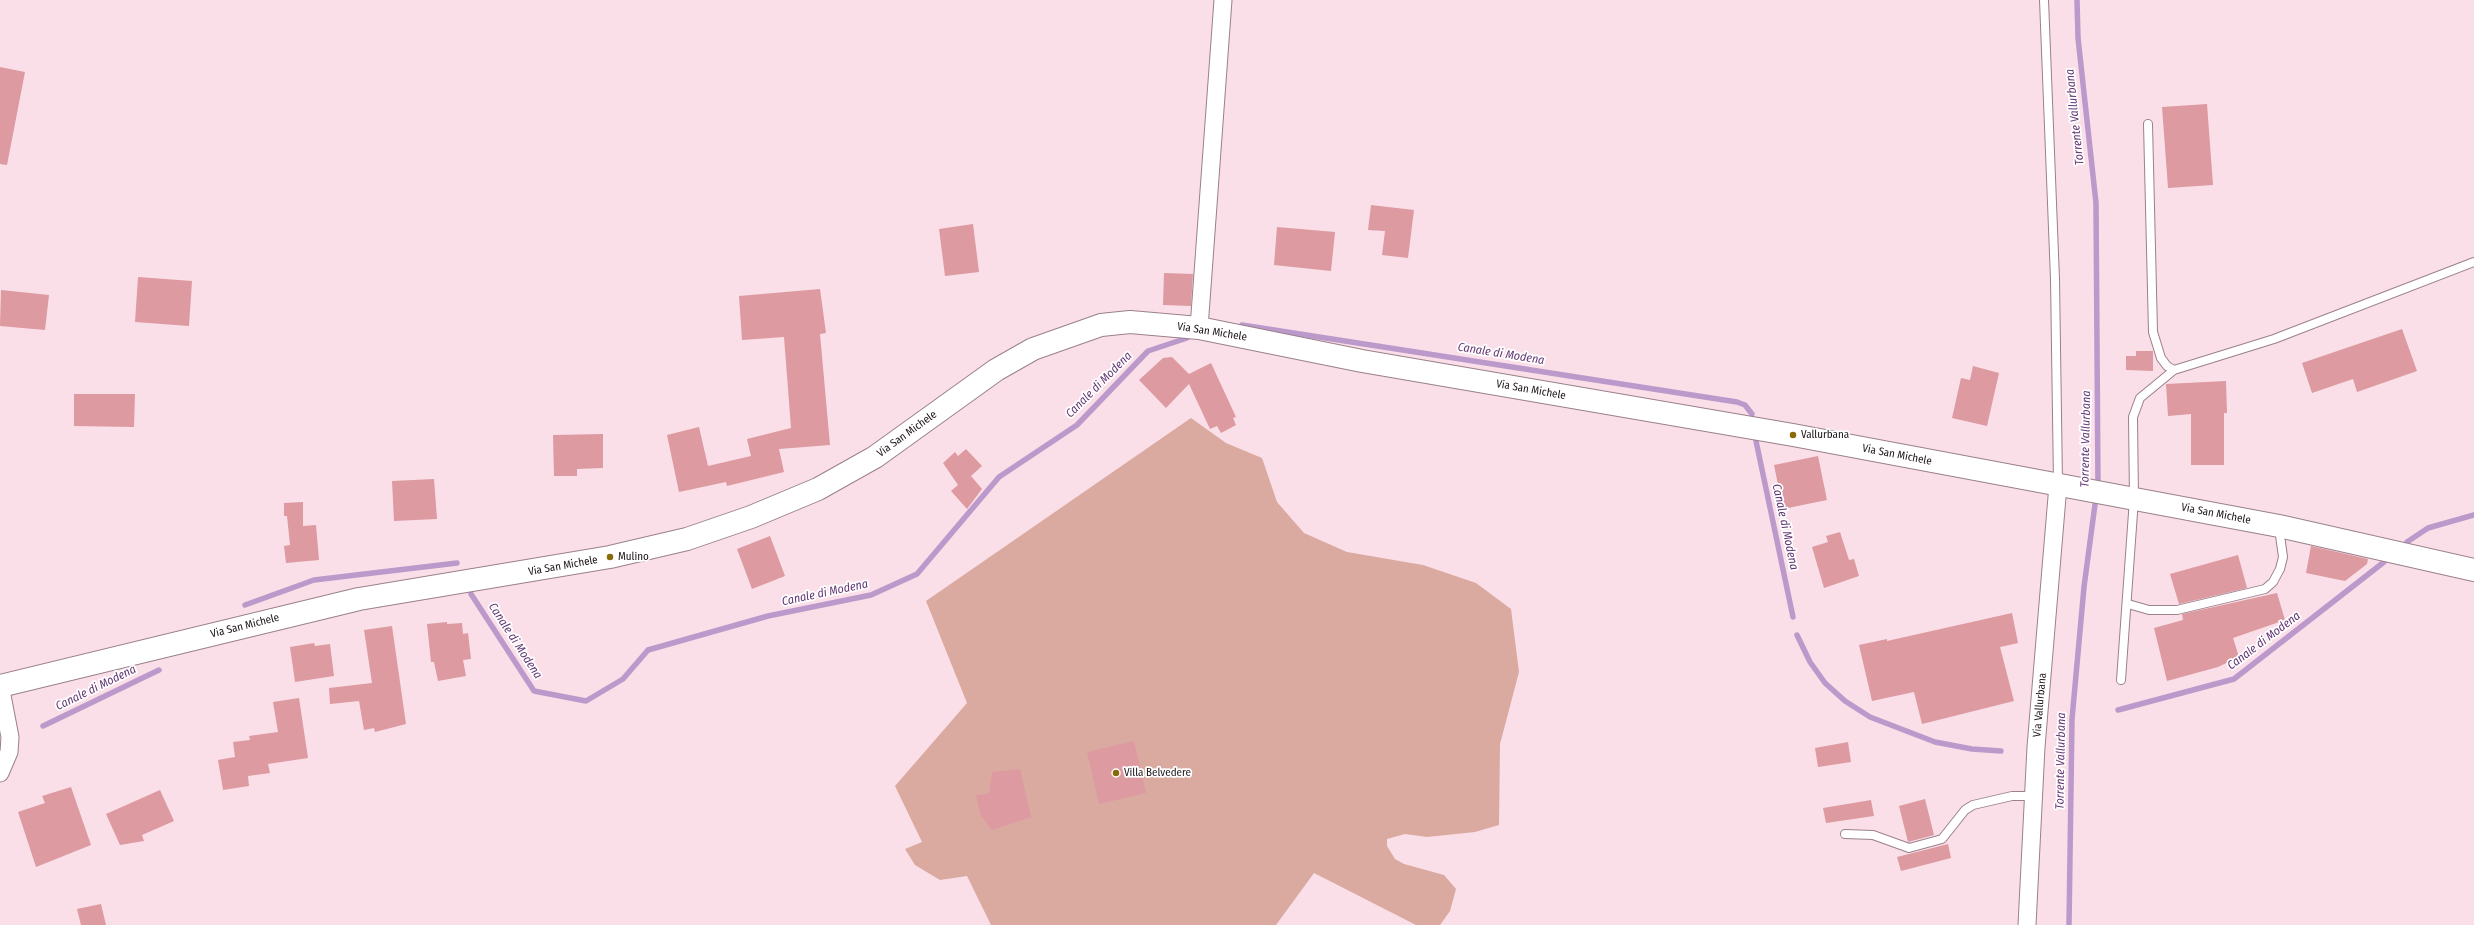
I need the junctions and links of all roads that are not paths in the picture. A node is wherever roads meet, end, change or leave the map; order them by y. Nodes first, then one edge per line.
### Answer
1 (1223, 0) edge
2 (2044, 0) edge
3 (2148, 124) dead end
4 (2474, 262) edge
5 (1199, 328) junction
6 (2174, 370) junction
7 (2067, 487) junction
8 (2125, 497) junction
9 (2279, 526) junction
10 (2474, 570) edge
11 (2128, 604) junction
12 (2121, 680) dead end
13 (0, 686) edge
14 (0, 773) edge
15 (2034, 796) junction
16 (1845, 834) dead end
17 (2027, 925) edge

1 - 5 street
2 - 7 lane
3 - 6 lane
4 - 6 lane
5 - 7 main road, Via San Michele
5 - 13 main road, Via San Michele
6 - 8 lane
7 - 8 main road, Via San Michele
7 - 15 street, Via Vallurbana
8 - 9 main road, Via San Michele
8 - 11 lane
9 - 10 main road, Via San Michele
9 - 11 lane
11 - 12 lane
13 - 14 street, Via San Michele
15 - 16 lane
15 - 17 street, Via Vallurbana

